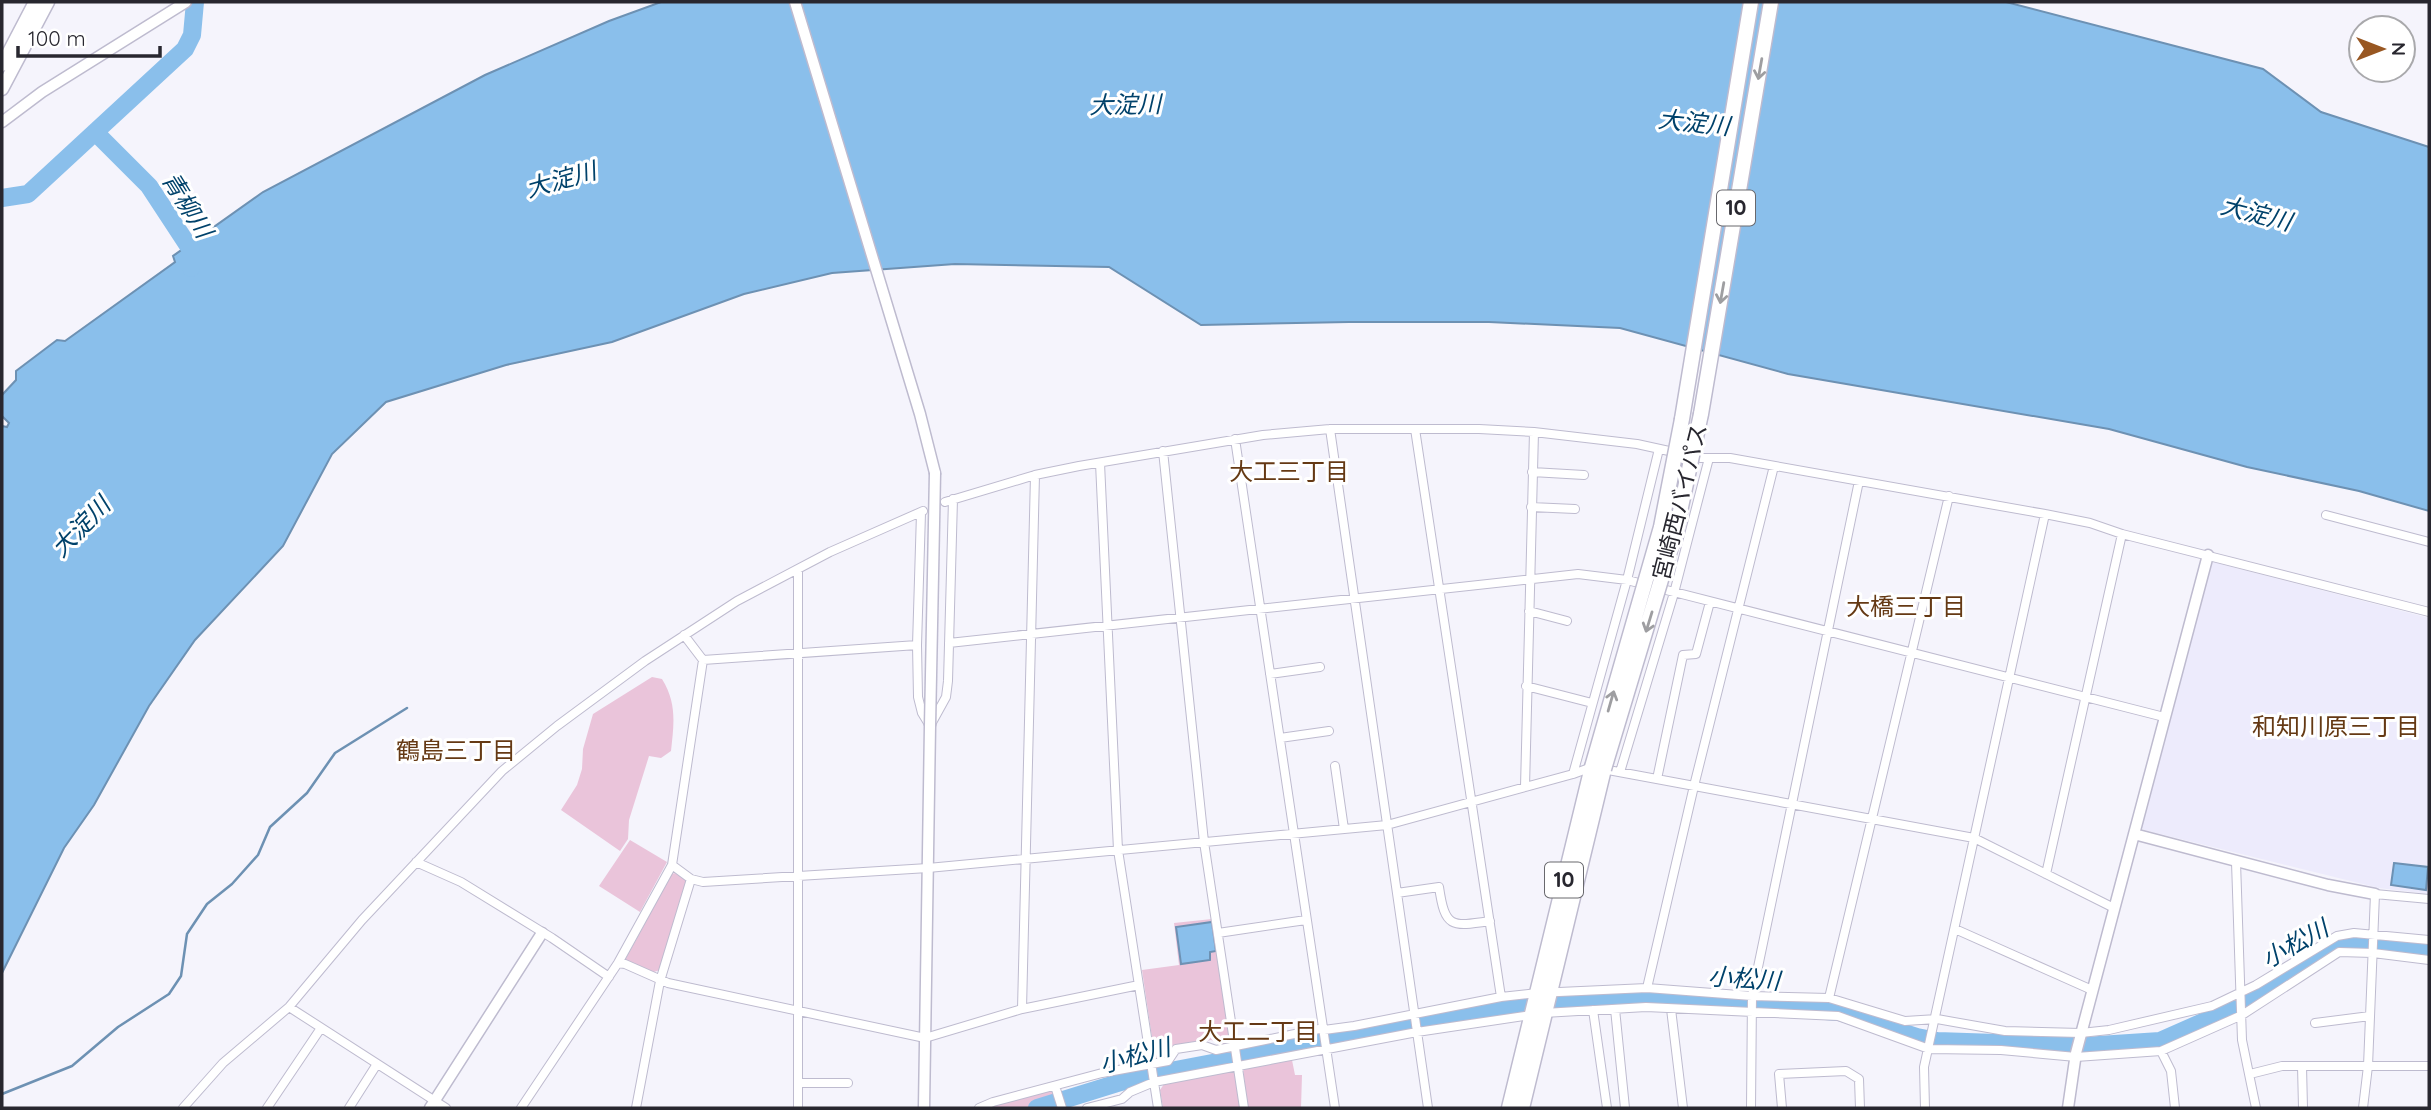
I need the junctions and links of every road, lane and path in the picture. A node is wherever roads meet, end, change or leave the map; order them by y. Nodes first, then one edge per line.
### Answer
1 (34, 2) edge
2 (48, 2) edge
3 (163, 2) edge
4 (795, 2) edge
5 (1751, 2) edge
6 (1771, 2) edge
7 (180, 6) edge
8 (2, 65) edge
9 (2, 89) edge
10 (2, 122) edge
11 (1330, 429) junction
12 (1416, 429) junction
13 (1534, 432) junction
14 (1235, 439) junction
15 (1660, 449) junction
16 (1163, 451) junction
17 (1709, 458) junction
18 (1100, 463) junction
19 (1774, 466) junction
20 (1532, 472) junction
21 (1035, 475) junction
22 (1584, 475) dead end
23 (1859, 481) junction
24 (1949, 496) junction
25 (1531, 507) junction
26 (1575, 509) dead end
27 (2045, 514) junction
28 (2326, 515) dead end
29 (2122, 534) junction
30 (2429, 542) edge
31 (2208, 555) junction
32 (798, 569) junction
33 (1529, 580) junction
34 (1627, 580) junction
35 (1439, 589) junction
36 (1674, 593) junction
37 (1355, 599) junction
38 (1710, 602) junction
39 (1260, 609) junction
40 (1740, 609) junction
41 (1528, 611) junction
42 (2429, 612) edge
43 (1182, 618) junction
44 (1567, 621) dead end
45 (1108, 626) junction
46 (1828, 632) junction
47 (684, 635) junction
48 (1031, 635) junction
49 (949, 643) junction
50 (917, 645) junction
51 (799, 652) junction
52 (1912, 653) junction
53 (703, 660) junction
54 (1320, 667) dead end
55 (1270, 674) junction
56 (2009, 678) junction
57 (1527, 686) junction
58 (2086, 697) junction
59 (1592, 703) junction
60 (2164, 717) junction
61 (930, 726) junction
62 (1329, 731) dead end
63 (1280, 738) junction
64 (1335, 766) dead end
65 (1598, 768) junction
66 (1620, 772) junction
67 (1573, 774) junction
68 (1657, 779) junction
69 (1694, 786) junction
70 (1525, 787) junction
71 (1471, 802) junction
72 (1792, 805) junction
73 (1872, 819) junction
74 (1387, 825) junction
75 (1344, 829) junction
76 (1294, 834) junction
77 (2134, 834) junction
78 (1974, 838) junction
79 (1204, 842) junction
80 (1118, 850) junction
81 (1026, 859) junction
82 (416, 862) junction
83 (2236, 862) junction
84 (671, 865) junction
85 (928, 868) junction
86 (2046, 874) junction
87 (799, 876) junction
88 (691, 879) junction
89 (1397, 894) junction
90 (2375, 894) junction
91 (2429, 899) edge
92 (2115, 908) junction
93 (1306, 920) junction
94 (1490, 921) junction
95 (1955, 929) junction
96 (542, 933) junction
97 (1218, 933) junction
98 (2374, 935) junction
99 (2429, 940) edge
100 (2373, 953) junction
101 (2429, 960) edge
102 (618, 963) junction
103 (609, 977) junction
104 (660, 981) junction
105 (1139, 985) junction
106 (1647, 988) junction
107 (2092, 990) junction
108 (2241, 993) junction
109 (1752, 996) junction
110 (1501, 997) junction
111 (1829, 998) junction
112 (1540, 1003) junction
113 (289, 1007) junction
114 (1022, 1009) junction
115 (1615, 1009) junction
116 (1671, 1009) junction
117 (1593, 1010) junction
118 (799, 1012) junction
119 (1750, 1012) junction
120 (1414, 1013) junction
121 (2242, 1016) junction
122 (2370, 1016) junction
123 (1935, 1019) junction
124 (2315, 1023) dead end
125 (321, 1028) junction
126 (1324, 1030) junction
127 (1417, 1032) junction
128 (2081, 1035) junction
129 (925, 1038) junction
130 (1234, 1046) junction
131 (1929, 1049) junction
132 (1326, 1050) junction
133 (2161, 1051) junction
134 (2076, 1055) junction
135 (377, 1064) junction
136 (1151, 1064) junction
137 (2302, 1066) junction
138 (2368, 1066) junction
139 (2429, 1066) edge
140 (1237, 1067) junction
141 (2250, 1074) junction
142 (1154, 1082) junction
143 (799, 1083) junction
144 (848, 1083) dead end
145 (1055, 1086) junction
146 (1122, 1099) junction
147 (433, 1105) edge
148 (184, 1108) edge
149 (267, 1108) edge
150 (349, 1108) edge
151 (446, 1108) edge
152 (521, 1108) edge
153 (636, 1108) edge
154 (798, 1108) edge
155 (924, 1108) edge
156 (979, 1108) edge
157 (1062, 1108) edge
158 (1087, 1108) edge
159 (1120, 1108) edge
160 (1158, 1108) edge
161 (1244, 1108) edge
162 (1335, 1108) edge
163 (1428, 1108) edge
164 (1509, 1108) edge
165 (1522, 1108) edge
166 (1607, 1108) edge
167 (1625, 1108) edge
168 (1683, 1108) edge
169 (1751, 1108) edge
170 (1782, 1108) edge
171 (1860, 1108) edge
172 (1925, 1108) edge
173 (2068, 1108) edge
174 (2175, 1108) edge
175 (2256, 1108) edge
176 (2303, 1108) edge
177 (2363, 1108) edge

1 - 8 main road
2 - 9 main road
3 - 7 street
4 - 61 street, bridge
65 -> 5 highway, 宮崎西バイパス / 10, bridge
6 -> 65 highway, 宮崎西バイパス / 10, bridge
7 - 10 street
11 - 12 street
11 - 14 street
11 - 37 street
12 - 13 street
12 - 35 street
13 - 15 street
13 - 20 street
14 - 16 street
14 - 39 street
15 - 17 street
15 - 34 street
16 - 18 street
16 - 43 street
17 - 19 street
17 - 36 street
18 - 21 street
18 - 45 street
19 - 23 street
19 - 40 street
20 - 22 street
20 - 25 street
21 - 48 street
21 - 49 street
23 - 24 street
23 - 46 street
24 - 27 street
24 - 52 street
25 - 26 street
25 - 33 street
27 - 29 street
27 - 56 street
28 - 30 street
29 - 31 street
29 - 58 street
31 - 42 street
31 - 60 street
32 - 47 street
32 - 50 street
32 - 51 street
33 - 34 street
33 - 35 street
33 - 41 street
34 - 36 street
34 - 59 street
35 - 37 street
35 - 71 street
36 - 38 street
36 - 66 street
37 - 39 street
37 - 74 street
38 - 40 street
38 - 68 street
39 - 43 street
39 - 55 street
40 - 46 street
40 - 69 street
41 - 44 street
41 - 57 street
43 - 45 street
43 - 79 street
45 - 48 street
45 - 80 street
46 - 52 street
46 - 72 street
47 - 53 street
47 - 82 street
48 - 49 street
48 - 81 street
49 - 61 street
50 - 51 street
50 - 61 street
51 - 53 street
51 - 87 street
52 - 56 street
52 - 73 street
53 - 84 street
54 - 55 street
55 - 63 street
56 - 58 street
56 - 78 street
57 - 59 street
57 - 70 street
58 - 60 street
58 - 86 street
59 - 67 street
60 - 77 street
61 - 85 street
62 - 63 street
63 - 76 street
64 - 75 street
65 - 66 street
65 - 67 street
65 - 112 highway, 宮崎西バイパス / 10
66 - 68 street
67 - 70 street
68 - 69 street
69 - 72 street
69 - 106 street
70 - 71 street
71 - 74 street
71 - 94 street
72 - 73 street
72 - 109 street
73 - 78 street
73 - 111 street
74 - 75 street
74 - 89 street
75 - 76 street
76 - 79 street
76 - 93 street
77 - 83 street
77 - 92 street
78 - 86 street
78 - 95 street
79 - 80 street
79 - 97 street
80 - 81 street
80 - 105 street
81 - 85 street
81 - 114 street
82 - 96 street
82 - 113 street
83 - 90 street
83 - 108 street
84 - 88 street
84 - 102 street
85 - 87 street
85 - 129 street
86 - 92 street
87 - 88 street
87 - 118 street
88 - 104 street
89 - 94 street
89 - 120 street
90 - 91 street
90 - 98 street
92 - 107 street
93 - 97 street
93 - 126 street
94 - 110 street
95 - 107 street
95 - 123 street
96 - 103 street
96 - 147 street
97 - 130 street
98 - 99 street
98 - 100 street
98 - 108 street
100 - 101 street
100 - 121 street
100 - 122 street
102 - 103 street
102 - 104 street
103 - 152 street
104 - 118 street
104 - 153 street
105 - 114 street
105 - 136 street
106 - 109 street
106 - 112 street
107 - 128 street
108 - 121 street
108 - 128 street
109 - 111 street
109 - 119 street
110 - 112 street
110 - 120 street
111 - 123 street
112 - 117 street
112 - 127 street
112 - 164 highway, 10
112 - 165 highway, 10
113 - 125 street
113 - 148 street
114 - 129 street
115 - 116 street
115 - 117 street
115 - 167 street
116 - 119 street
116 - 168 street
117 - 166 street
118 - 129 street
118 - 143 street
119 - 131 street
119 - 169 street
120 - 126 street
120 - 127 street
121 - 133 street
121 - 141 street
122 - 124 street
122 - 138 street
123 - 128 street
123 - 131 street
125 - 135 street
125 - 149 street
126 - 130 street
126 - 132 street
127 - 132 street
127 - 163 street
128 - 134 street
129 - 155 street
130 - 136 street
130 - 140 street
131 - 134 street
131 - 172 street
132 - 140 street
132 - 162 street
133 - 134 street
133 - 174 street
134 - 173 street
135 - 147 street
135 - 150 street
136 - 142 street
136 - 145 street
137 - 138 street
137 - 141 street
137 - 176 street
138 - 139 street
138 - 177 street
140 - 142 street
140 - 161 street
141 - 175 street
142 - 146 street
142 - 160 street
143 - 144 street
143 - 154 street
145 - 156 street
145 - 157 street
146 - 158 street
146 - 159 street
147 - 151 street
170 - 171 street

